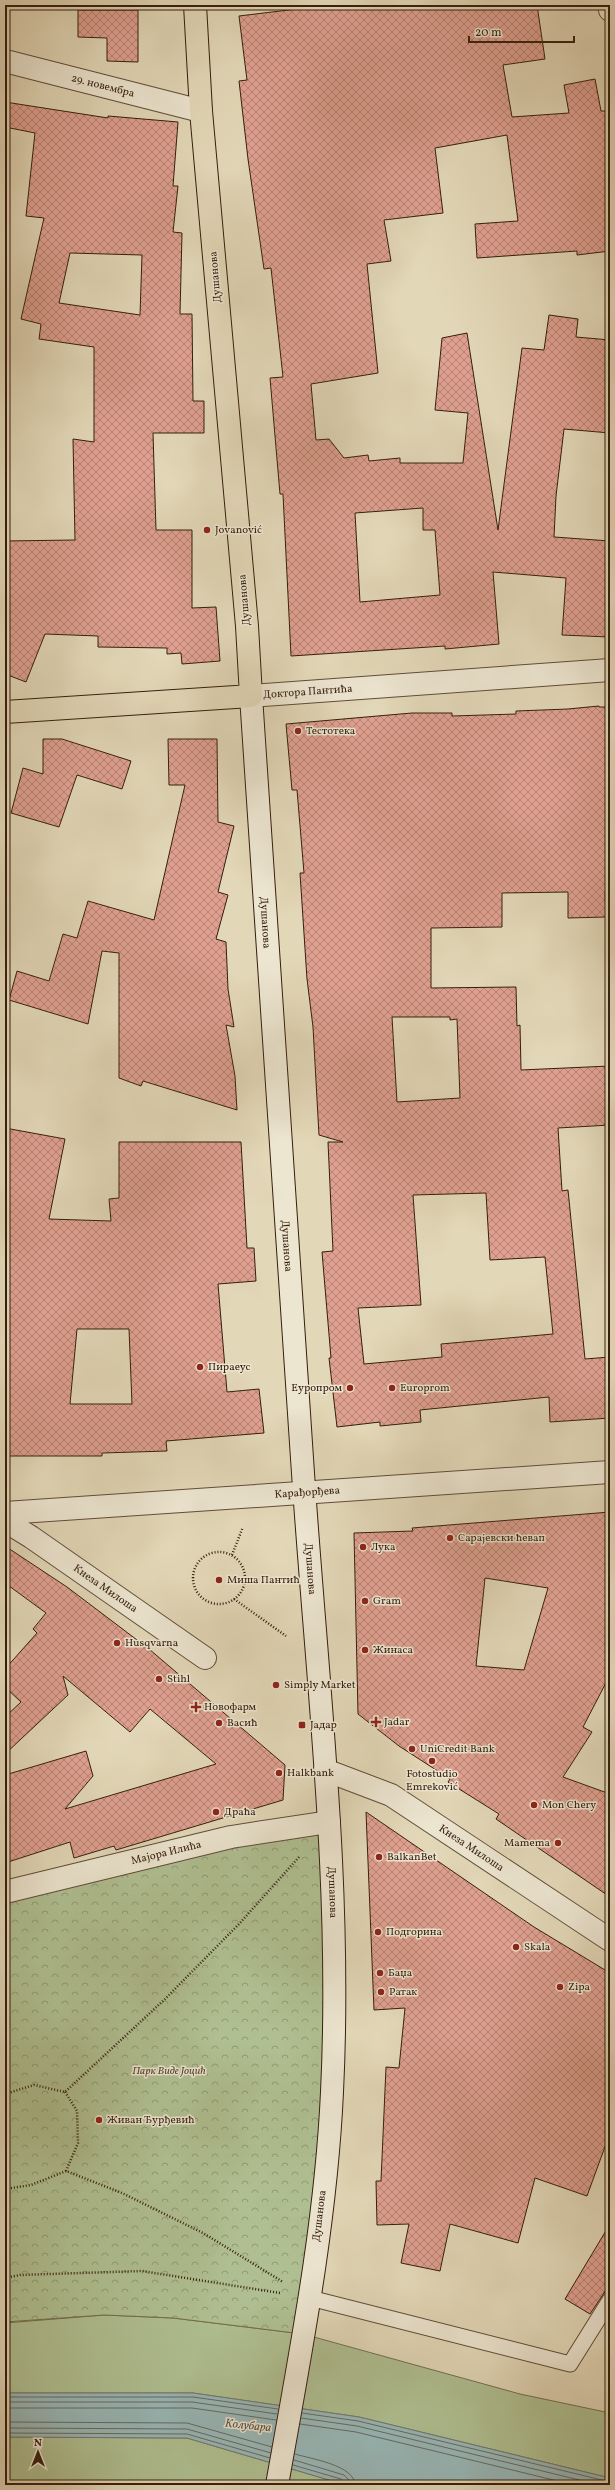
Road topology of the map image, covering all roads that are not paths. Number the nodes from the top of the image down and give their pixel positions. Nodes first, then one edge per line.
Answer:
1 (195, 5) edge
2 (609, 5) edge
3 (610, 10) edge
4 (5, 61) edge
5 (201, 111) junction
6 (610, 670) edge
7 (251, 696) junction
8 (5, 712) edge
9 (610, 1472) edge
10 (304, 1492) junction
11 (5, 1513) edge
12 (5, 1521) edge
13 (205, 1658) dead end
14 (325, 1770) junction
15 (329, 1822) junction
16 (5, 1892) edge
17 (610, 1940) edge
18 (310, 2298) junction
19 (610, 2300) edge
20 (277, 2485) edge

1 - 5 main road, Душанова
2 - 3 street
4 - 5 street, 29. новембра
5 - 7 main road, Душанова
6 - 7 street, Доктора Пантића
7 - 8 main road, Доктора Пантића
7 - 10 street, Душанова
9 - 10 street, Карађорђева
10 - 11 street, Карађорђева
10 - 14 street, Душанова
12 - 13 street, Кнеза Милоша
14 - 15 street, Душанова
14 - 17 street, Кнеза Милоша
15 - 16 street, Мајора Илића
15 - 18 street, Душанова
18 - 19 lane
18 - 20 street, Душанова

